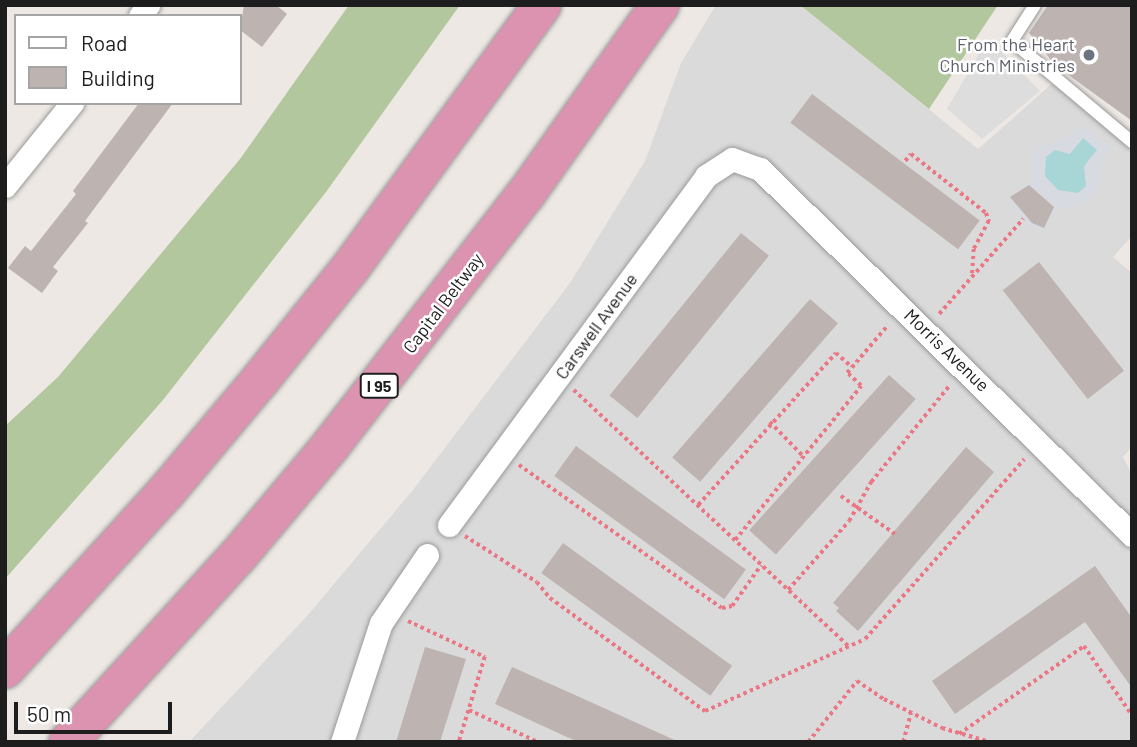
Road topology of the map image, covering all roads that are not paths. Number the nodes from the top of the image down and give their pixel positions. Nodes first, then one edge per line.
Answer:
1 (542, 5) edge
2 (660, 5) edge
3 (1035, 5) edge
4 (70, 105) edge
5 (1132, 142) edge
6 (760, 169) joint
7 (5, 186) edge
8 (449, 525) road end
9 (1132, 535) edge
10 (427, 555) dead end
11 (5, 669) edge
12 (68, 742) edge
13 (342, 742) edge

1 - 11 highway
2 - 12 highway, Capital Beltway / I 95
3 - 5 lane
4 - 7 street
6 - 8 street, Carswell Avenue
6 - 9 street, Morris Avenue
10 - 13 street

